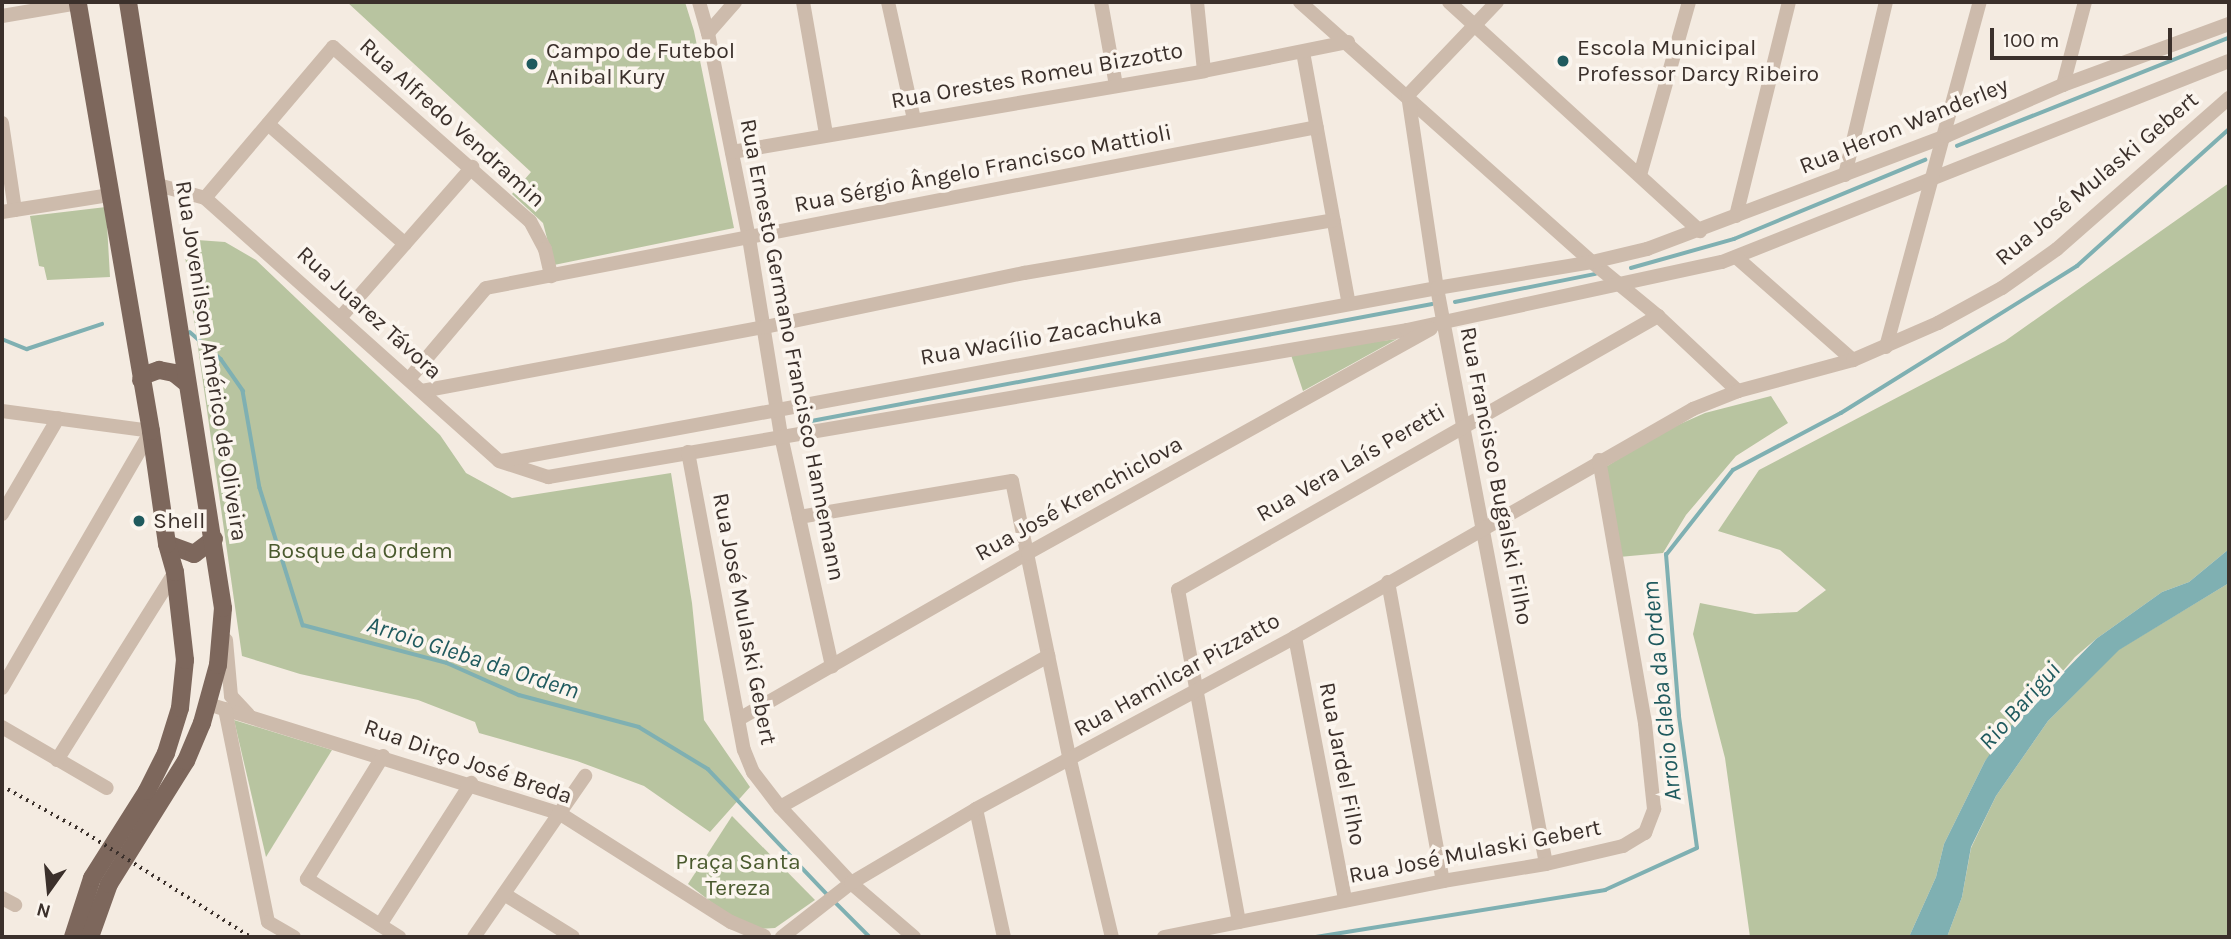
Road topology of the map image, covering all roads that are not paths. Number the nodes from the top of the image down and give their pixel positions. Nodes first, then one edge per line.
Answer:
1 (78, 2) edge
2 (128, 2) edge
3 (699, 2) edge
4 (735, 2) edge
5 (803, 2) edge
6 (888, 2) edge
7 (1101, 2) edge
8 (1197, 2) edge
9 (1300, 2) edge
10 (1449, 2) edge
11 (1497, 2) edge
12 (1689, 2) edge
13 (1788, 2) edge
14 (1886, 2) edge
15 (1980, 2) edge
16 (2085, 2) edge
17 (2, 16) edge
18 (2229, 24) edge
19 (1475, 25) junction
20 (708, 33) junction
21 (1348, 42) junction
22 (1303, 52) junction
23 (2229, 61) edge
24 (1204, 71) junction
25 (1116, 85) junction
26 (2063, 85) junction
27 (1408, 95) junction
28 (2229, 98) edge
29 (914, 119) junction
30 (2, 123) edge
31 (268, 124) junction
32 (1317, 127) junction
33 (826, 134) junction
34 (1946, 136) junction
35 (732, 152) junction
36 (472, 167) junction
37 (1640, 174) junction
38 (1845, 175) junction
39 (1934, 177) junction
40 (158, 185) junction
41 (110, 195) junction
42 (205, 198) junction
43 (8, 211) edge
44 (1736, 216) junction
45 (1333, 220) junction
46 (1700, 231) junction
47 (749, 238) junction
48 (405, 244) junction
49 (1736, 257) junction
50 (1592, 262) junction
51 (551, 276) junction
52 (1620, 285) junction
53 (1437, 288) junction
54 (1349, 304) junction
55 (1658, 316) junction
56 (340, 318) junction
57 (1444, 322) junction
58 (765, 327) junction
59 (1886, 347) junction
60 (1853, 360) junction
61 (409, 379) junction
62 (141, 380) junction
63 (185, 382) junction
64 (422, 391) junction
65 (1738, 391) junction
66 (777, 408) junction
67 (2, 411) edge
68 (58, 418) junction
69 (1465, 424) junction
70 (151, 431) junction
71 (781, 436) junction
72 (688, 452) junction
73 (1599, 460) junction
74 (499, 461) junction
75 (2, 514) edge
76 (799, 517) junction
77 (1483, 528) junction
78 (214, 539) junction
79 (167, 544) junction
80 (1028, 553) junction
81 (175, 572) junction
82 (1388, 582) junction
83 (223, 608) junction
84 (1295, 637) junction
85 (1048, 656) junction
86 (832, 666) junction
87 (2, 688) edge
88 (1197, 691) junction
89 (217, 707) junction
90 (255, 718) junction
91 (739, 719) junction
92 (2, 727) edge
93 (383, 757) junction
94 (57, 760) junction
95 (1070, 760) junction
96 (585, 776) dead end
97 (471, 783) junction
98 (107, 788) dead end
99 (780, 807) junction
100 (976, 808) junction
101 (559, 813) junction
102 (1546, 864) junction
103 (1443, 881) junction
104 (848, 885) junction
105 (504, 894) junction
106 (1345, 900) junction
107 (731, 922) junction
108 (1239, 922) junction
109 (380, 925) junction
110 (73, 937) edge
111 (90, 937) edge
112 (294, 937) edge
113 (399, 937) edge
114 (474, 937) edge
115 (573, 937) edge
116 (743, 937) edge
117 (766, 937) edge
118 (782, 937) edge
119 (914, 937) edge
120 (1004, 937) edge
121 (1112, 937) edge
122 (1164, 937) edge

1 - 17 street
1 - 41 main road
2 - 40 main road, Rua Jovenilson Américo de Oliveira
3 - 20 street, Rua Ernesto Germano Francisco Hannemann
4 - 20 street
5 - 33 street
6 - 29 street
7 - 25 street
8 - 24 street
9 - 21 street
10 - 19 street
11 - 19 street
12 - 37 street
13 - 44 street
14 - 38 street
15 - 34 street
16 - 26 street
18 - 26 street, Rua Heron Wanderley
19 - 27 street
19 - 37 street
20 - 35 street, Rua Ernesto Germano Francisco Hannemann
21 - 22 street, Rua Orestes Romeu Bizzotto
21 - 27 street
22 - 24 street, Rua Orestes Romeu Bizzotto
22 - 32 street
23 - 39 street
24 - 25 street, Rua Orestes Romeu Bizzotto
25 - 29 street, Rua Orestes Romeu Bizzotto
26 - 34 street, Rua Heron Wanderley
27 - 50 street
27 - 53 street, Rua Francisco Bugalski Filho
28 - 59 street, Rua José Mulaski Gebert
29 - 33 street, Rua Orestes Romeu Bizzotto
30 - 43 street
31 - 36 street, Rua Alfredo Vendramin
31 - 42 street
31 - 48 street
32 - 45 street
32 - 47 street, Rua Sérgio Ângelo Francisco Mattioli
33 - 35 street, Rua Orestes Romeu Bizzotto
34 - 38 street, Rua Heron Wanderley
34 - 39 street
35 - 47 street, Rua Ernesto Germano Francisco Hannemann
36 - 48 street
36 - 51 street, Rua Alfredo Vendramin
37 - 46 street
38 - 44 street, Rua Heron Wanderley
39 - 49 street
39 - 59 street
40 - 42 street, Rua Juarez Távora
40 - 63 main road, Rua Jovenilson Américo de Oliveira
41 - 43 street
41 - 62 main road
42 - 56 street, Rua Juarez Távora
44 - 46 street, Rua Heron Wanderley
45 - 54 street
45 - 58 street
46 - 50 street, Rua Heron Wanderley
47 - 51 street, Rua Sérgio Ângelo Francisco Mattioli
47 - 58 street, Rua Ernesto Germano Francisco Hannemann
48 - 56 street
49 - 52 street
49 - 60 street
50 - 52 street
50 - 53 street, Rua Wacílio Zacachuka
51 - 61 street, Rua Sérgio Ângelo Francisco Mattioli
52 - 55 street
52 - 57 street
53 - 54 street, Rua Wacílio Zacachuka
53 - 57 street, Rua Francisco Bugalski Filho
54 - 66 street, Rua Wacílio Zacachuka
55 - 65 street
55 - 69 street, Rua Vera Laís Peretti
56 - 61 street, Rua Juarez Távora
57 - 69 street, Rua Francisco Bugalski Filho
57 - 71 street
57 - 80 street, Rua José Krenchiclova
58 - 64 street
58 - 66 street, Rua Ernesto Germano Francisco Hannemann
59 - 60 street, Rua José Mulaski Gebert
60 - 65 street, Rua José Mulaski Gebert
61 - 64 street, Rua Juarez Távora
62 - 63 main road
62 - 70 main road
63 - 78 main road, Rua Jovenilson Américo de Oliveira
64 - 74 street, Rua Juarez Távora
65 - 73 street, Rua José Mulaski Gebert
66 - 71 street, Rua Ernesto Germano Francisco Hannemann
66 - 74 street, Rua Wacílio Zacachuka
67 - 68 street
68 - 70 street
68 - 75 street
69 - 77 street, Rua Francisco Bugalski Filho
69 - 88 street, Rua Vera Laís Peretti
70 - 79 main road
70 - 87 street
71 - 72 street
71 - 76 street, Rua Ernesto Germano Francisco Hannemann
72 - 74 street, Rua Juarez Távora
72 - 91 street, Rua José Mulaski Gebert
73 - 77 street, Rua Hamilcar Pizzatto
73 - 102 street, Rua José Mulaski Gebert
76 - 80 street
76 - 86 street, Rua Ernesto Germano Francisco Hannemann
77 - 82 street, Rua Hamilcar Pizzatto
77 - 102 street, Rua Francisco Bugalski Filho
78 - 79 main road
78 - 83 main road, Rua Jovenilson Américo de Oliveira
79 - 81 main road
80 - 85 street
80 - 86 street, Rua José Krenchiclova
81 - 94 street
81 - 110 main road
82 - 84 street, Rua Hamilcar Pizzatto
82 - 103 street
83 - 89 main road
83 - 90 street, Rua Jovenilson Américo de Oliveira
84 - 88 street, Rua Hamilcar Pizzatto
84 - 106 street, Rua Jardel Filho
85 - 95 street
85 - 99 street
86 - 91 street, Rua José Krenchiclova
88 - 95 street, Rua Hamilcar Pizzatto
88 - 108 street
89 - 90 street, Rua Dirço José Breda
89 - 111 main road
89 - 112 street
90 - 93 street, Rua Dirço José Breda
91 - 99 street, Rua José Mulaski Gebert
92 - 94 street
93 - 97 street, Rua Dirço José Breda
93 - 109 street
94 - 98 street
95 - 100 street, Rua Hamilcar Pizzatto
95 - 121 street
96 - 101 street
97 - 101 street, Rua Dirço José Breda
97 - 109 street
99 - 104 street, Rua José Mulaski Gebert
100 - 104 street, Rua Hamilcar Pizzatto
100 - 120 street
101 - 105 street
101 - 107 street, Rua Dirço José Breda
102 - 103 street, Rua José Mulaski Gebert
103 - 106 street, Rua José Mulaski Gebert
104 - 118 street, Rua Hamilcar Pizzatto
104 - 119 street, Rua José Mulaski Gebert
105 - 114 street
105 - 115 street
106 - 108 street, Rua José Mulaski Gebert
107 - 116 street, Rua Dirço José Breda
107 - 117 street, Rua Dirço José Breda
108 - 122 street, Rua José Mulaski Gebert
109 - 113 street

